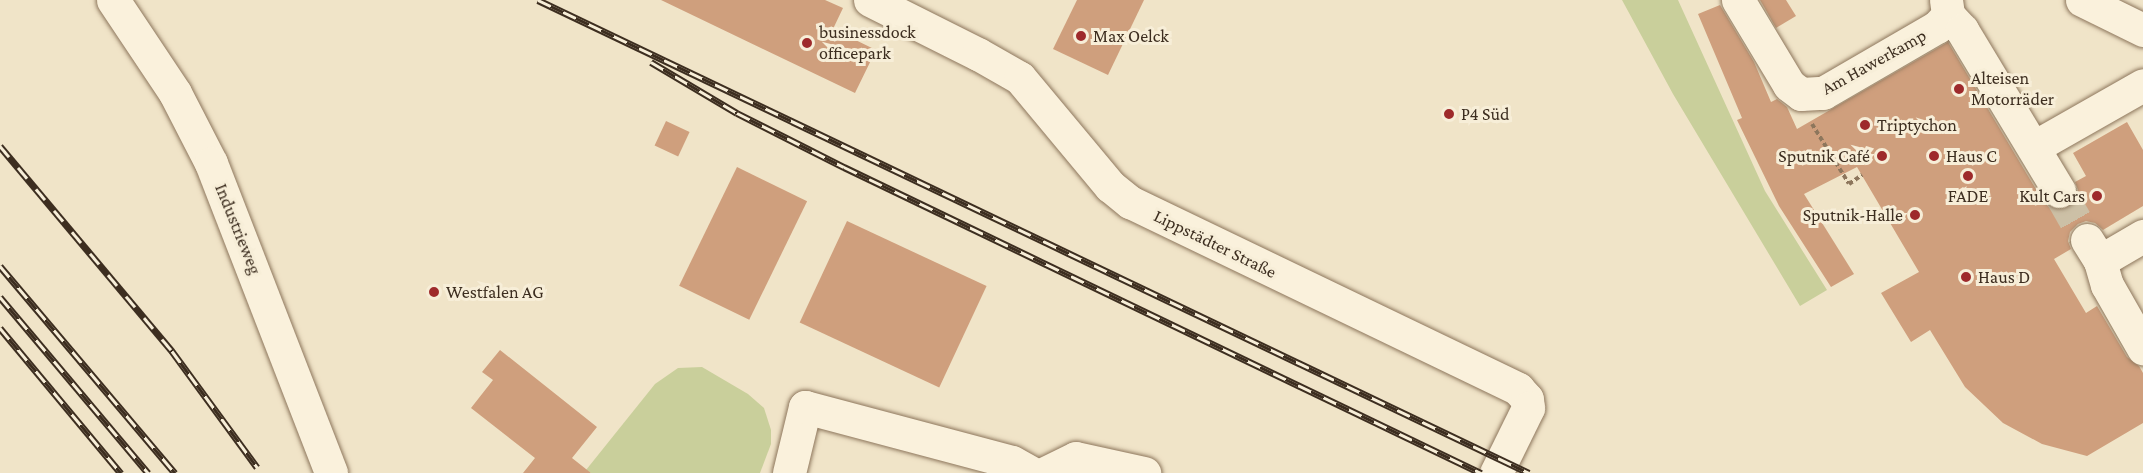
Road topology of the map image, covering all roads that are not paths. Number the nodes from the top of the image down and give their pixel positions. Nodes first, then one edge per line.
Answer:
1 (113, 0) edge
2 (870, 0) edge
3 (1738, 0) edge
4 (2082, 0) edge
5 (1947, 8) edge
6 (2143, 30) edge
7 (2143, 85) edge
8 (2034, 147) junction
9 (2059, 191) tunnel mouth
10 (2143, 236) edge
11 (2143, 348) edge
12 (331, 473) edge
13 (789, 473) edge
14 (1032, 473) edge
15 (1045, 473) edge
16 (1144, 473) edge
17 (1496, 473) edge

1 - 12 street, Industrieweg
2 - 17 street, Lippstädter Straße
3 - 5 street, Am Hawerkamp
4 - 6 street
5 - 8 street, Am Hawerkamp
7 - 8 street
8 - 9 street, Am Hawerkamp
10 - 11 street
13 - 14 street
15 - 16 street

